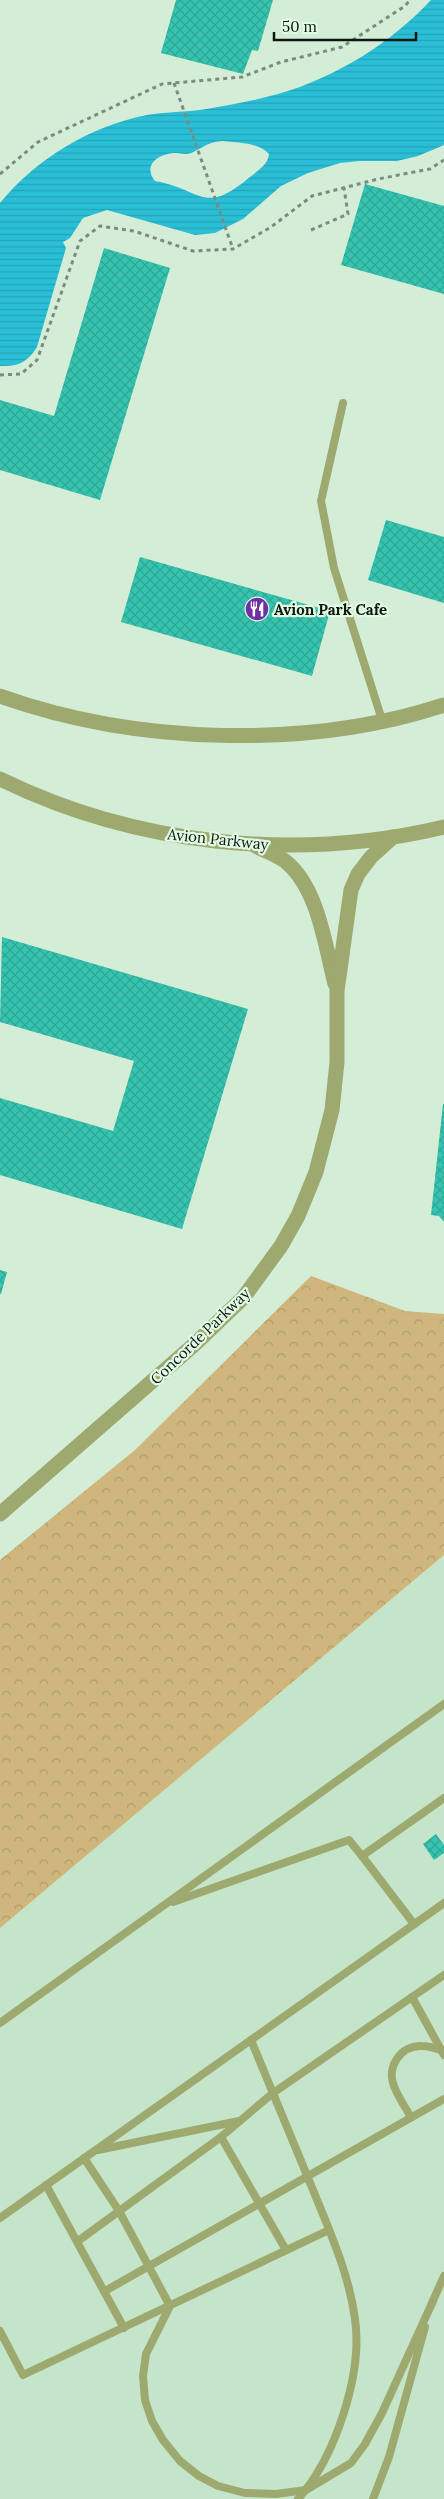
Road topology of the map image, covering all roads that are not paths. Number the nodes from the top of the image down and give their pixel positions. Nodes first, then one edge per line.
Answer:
1 (343, 404) dead end
2 (0, 696) edge
3 (444, 705) edge
4 (382, 720) junction
5 (0, 779) edge
6 (444, 827) edge
7 (393, 837) junction
8 (254, 845) junction
9 (337, 990) junction
10 (0, 1514) edge
11 (444, 1704) edge
12 (444, 1798) edge
13 (362, 1856) junction
14 (444, 1903) edge
15 (163, 1906) junction
16 (414, 1924) junction
17 (444, 1975) edge
18 (412, 1997) junction
19 (0, 2023) edge
20 (251, 2040) junction
21 (443, 2052) edge
22 (273, 2093) junction
23 (444, 2099) edge
24 (411, 2117) junction
25 (241, 2120) junction
26 (221, 2138) junction
27 (94, 2151) junction
28 (84, 2158) junction
29 (307, 2176) junction
30 (46, 2185) junction
31 (259, 2202) junction
32 (119, 2212) junction
33 (0, 2218) edge
34 (329, 2230) junction
35 (78, 2242) junction
36 (286, 2250) junction
37 (149, 2265) junction
38 (444, 2276) edge
39 (105, 2291) junction
40 (433, 2301) junction
41 (170, 2306) junction
42 (124, 2328) junction
43 (0, 2331) edge
44 (306, 2490) junction
45 (298, 2499) edge
46 (373, 2499) edge

1 - 4 lane
2 - 4 street
3 - 4 street
5 - 8 street, Avion Parkway
6 - 7 street, Avion Parkway
7 - 8 street, Avion Parkway
7 - 9 street, Concorde Parkway
8 - 9 street, Concorde Parkway
9 - 10 street, Concorde Parkway
11 - 15 lane
12 - 13 lane
13 - 15 lane
13 - 16 lane
14 - 16 lane
15 - 19 lane
16 - 20 lane
17 - 18 lane
18 - 21 lane
18 - 22 lane
20 - 22 lane
20 - 27 lane
21 - 24 lane
22 - 25 lane
22 - 29 lane
23 - 24 lane
24 - 29 lane
25 - 26 lane
25 - 27 lane
26 - 31 lane
26 - 32 lane
27 - 28 lane
28 - 30 lane
28 - 32 lane
29 - 31 lane
29 - 34 lane
30 - 33 lane
30 - 35 lane
31 - 36 lane
31 - 37 lane
32 - 35 lane
32 - 37 lane
34 - 36 lane
34 - 44 lane
35 - 39 lane
36 - 41 lane
37 - 39 lane
37 - 41 lane
38 - 40 lane
39 - 42 lane
40 - 44 lane
40 - 46 lane
41 - 42 lane
41 - 44 lane
42 - 43 lane
44 - 45 lane

